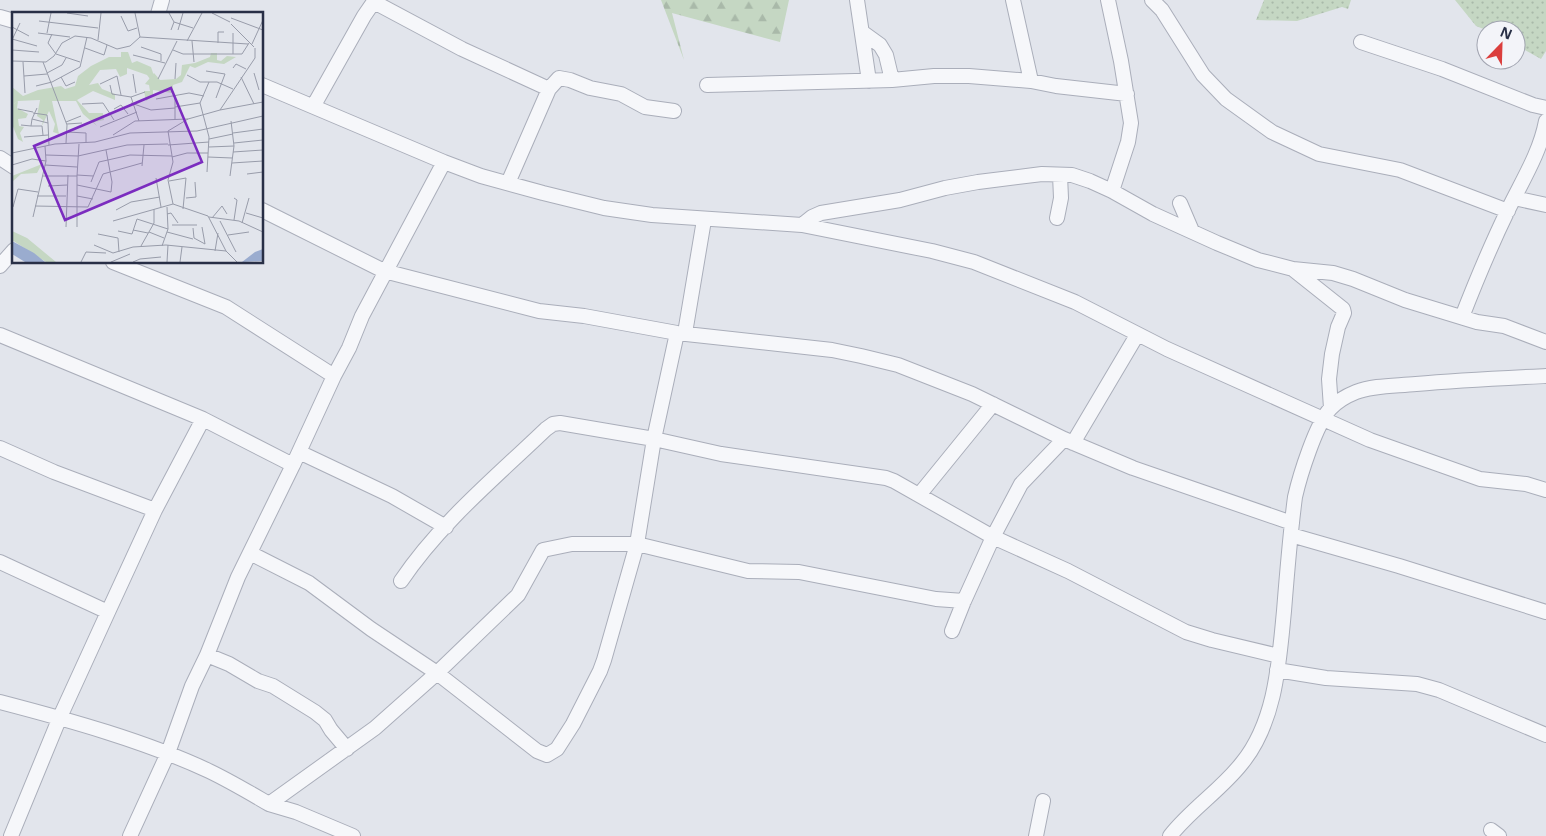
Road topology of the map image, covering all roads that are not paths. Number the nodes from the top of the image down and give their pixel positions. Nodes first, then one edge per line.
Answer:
1 (857, 0) edge
2 (1013, 0) edge
3 (1108, 0) edge
4 (1152, 0) edge
5 (375, 1) edge
6 (862, 32) junction
7 (1361, 42) dead end
8 (892, 80) junction
9 (870, 81) junction
10 (1031, 81) junction
11 (264, 85) edge
12 (707, 85) dead end
13 (549, 88) junction
14 (1127, 94) junction
15 (314, 105) junction
16 (1546, 108) edge
17 (674, 111) dead end
18 (1546, 121) edge
19 (0, 158) edge
20 (444, 162) junction
21 (12, 166) edge
22 (1060, 175) junction
23 (508, 183) junction
24 (1112, 191) junction
25 (1514, 198) junction
26 (1180, 203) dead end
27 (1546, 205) edge
28 (264, 211) edge
29 (1508, 211) junction
30 (1057, 218) dead end
31 (704, 220) junction
32 (802, 225) junction
33 (1192, 230) junction
34 (12, 252) edge
35 (118, 264) edge
36 (0, 266) edge
37 (1294, 269) junction
38 (384, 272) junction
39 (1462, 317) junction
40 (681, 333) junction
41 (0, 335) edge
42 (1137, 335) junction
43 (1546, 342) edge
44 (334, 376) junction
45 (1546, 376) edge
46 (992, 404) junction
47 (1327, 413) junction
48 (203, 419) junction
49 (654, 439) junction
50 (1069, 441) junction
51 (0, 448) edge
52 (299, 452) junction
53 (293, 465) junction
54 (1546, 490) edge
55 (919, 495) junction
56 (155, 510) junction
57 (446, 527) junction
58 (1291, 529) junction
59 (993, 537) junction
60 (638, 544) junction
61 (250, 552) junction
62 (0, 562) edge
63 (401, 581) dead end
64 (964, 601) junction
65 (108, 612) junction
66 (1546, 612) edge
67 (952, 631) dead end
68 (207, 655) junction
69 (1279, 656) junction
70 (1277, 670) junction
71 (437, 673) junction
72 (0, 702) edge
73 (60, 717) junction
74 (1546, 735) edge
75 (347, 749) junction
76 (168, 753) junction
77 (1043, 801) dead end
78 (270, 804) junction
79 (11, 836) edge
80 (130, 836) edge
81 (353, 836) edge
82 (1036, 836) edge
83 (1170, 836) edge

1 - 6 street
2 - 10 street
3 - 14 street
4 - 29 street
5 - 13 street
5 - 15 street
6 - 8 street
6 - 9 street
7 - 16 street
8 - 9 street
8 - 10 street
9 - 12 street
10 - 14 street
11 - 15 street
13 - 17 street
13 - 23 street
14 - 24 street
15 - 20 street
18 - 25 street
19 - 21 street
20 - 23 street
20 - 38 street
22 - 24 street
22 - 30 street
22 - 32 street
23 - 31 street
24 - 33 street
25 - 27 street
25 - 29 street
26 - 33 street
28 - 38 street
29 - 39 street
31 - 32 street
31 - 40 street
32 - 42 street
33 - 37 street
34 - 36 street
35 - 44 street
37 - 39 street
37 - 47 street
38 - 40 street
38 - 44 street
39 - 43 street
40 - 46 street
40 - 49 street
41 - 48 street
42 - 47 street
42 - 50 street
44 - 52 street
45 - 47 street
46 - 50 street
46 - 55 street
47 - 54 street
47 - 58 street
48 - 53 street
48 - 56 street
49 - 55 street
49 - 57 street
49 - 60 street
50 - 58 street
50 - 59 street
51 - 56 street
52 - 53 street
52 - 57 street
53 - 61 street
55 - 59 street
56 - 65 street
57 - 63 street
58 - 66 street
58 - 69 street
59 - 64 street
59 - 69 street
60 - 64 street
60 - 71 street
60 - 71 street
61 - 68 street
61 - 71 street
62 - 65 street
64 - 67 street
65 - 73 street
68 - 75 street
68 - 76 street
69 - 70 street
70 - 74 street
70 - 83 street
71 - 75 street
72 - 73 street
73 - 76 street
73 - 79 street
75 - 78 street
76 - 78 street
76 - 80 street
77 - 82 street
78 - 81 street

